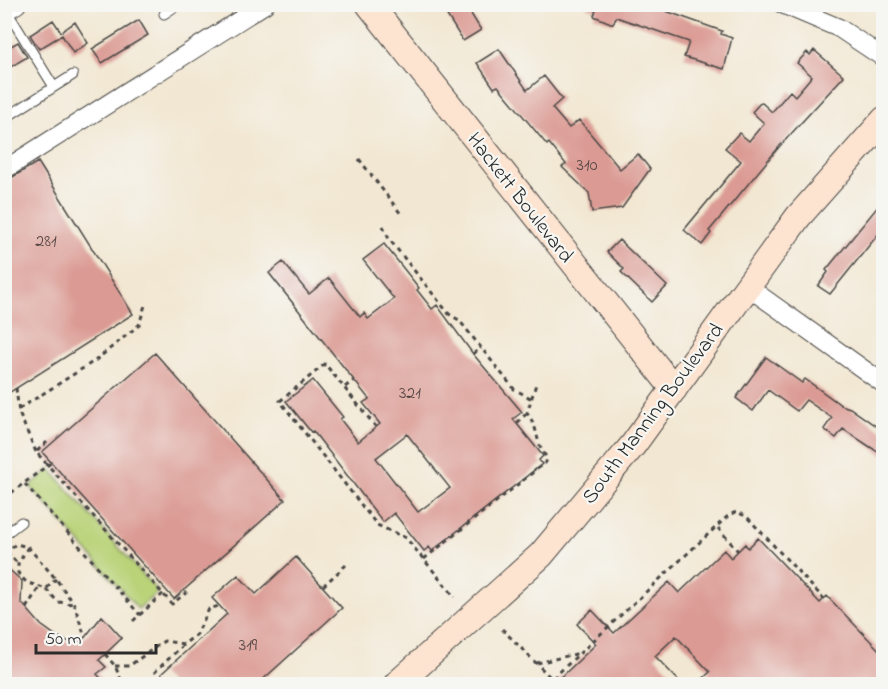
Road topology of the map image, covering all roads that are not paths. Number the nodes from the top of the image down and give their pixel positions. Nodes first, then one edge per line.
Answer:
1 (179, 4) edge
2 (265, 4) edge
3 (369, 4) edge
4 (782, 4) edge
5 (8, 9) edge
6 (164, 14) dead end
7 (884, 58) edge
8 (73, 75) dead end
9 (54, 87) junction
10 (10, 115) dead end
11 (884, 120) edge
12 (6, 169) edge
13 (748, 287) junction
14 (884, 384) edge
15 (674, 389) junction
16 (21, 522) dead end
17 (4, 535) edge
18 (397, 684) edge

1 - 6 lane
2 - 12 street
3 - 15 street, Hackett Boulevard
4 - 7 street
5 - 9 lane
8 - 9 lane
9 - 10 lane
11 - 13 street, South Manning Boulevard
13 - 14 street
13 - 15 street, South Manning Boulevard
15 - 18 street, South Manning Boulevard
16 - 17 lane

